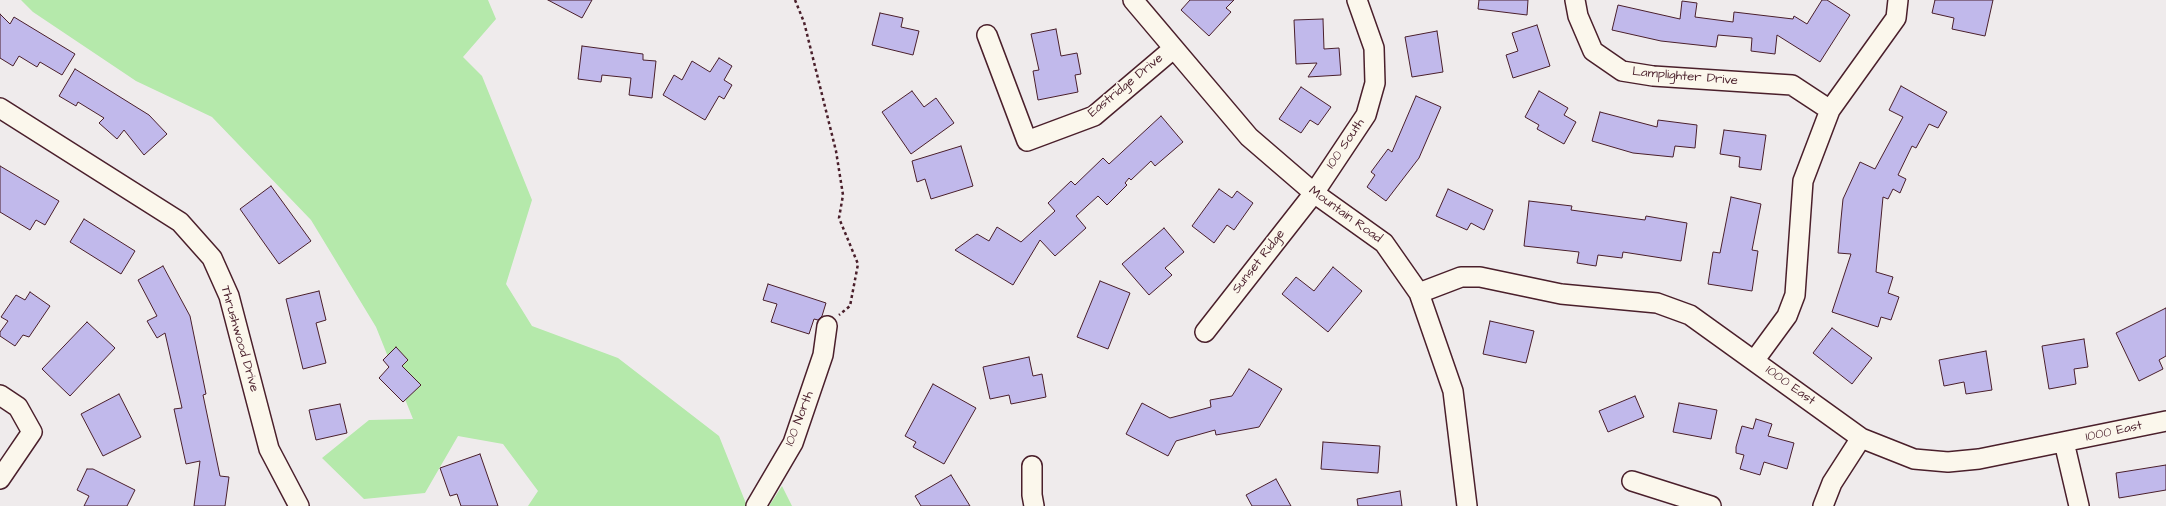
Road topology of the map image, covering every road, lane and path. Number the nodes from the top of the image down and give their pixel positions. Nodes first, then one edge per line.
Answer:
1 (795, 0) edge
2 (1133, 0) edge
3 (1357, 0) edge
4 (1575, 0) edge
5 (1898, 0) edge
6 (987, 35) dead end
7 (1173, 49) junction
8 (0, 108) edge
9 (1830, 110) junction
10 (1314, 193) junction
11 (1419, 293) junction
12 (827, 326) joint
13 (1205, 332) dead end
14 (1754, 360) junction
15 (0, 395) edge
16 (2166, 420) edge
17 (1861, 438) junction
18 (2064, 442) junction
19 (1032, 466) dead end
20 (0, 479) edge
21 (1632, 481) dead end
22 (299, 506) edge
23 (756, 506) edge
24 (1034, 506) edge
25 (1467, 506) edge
26 (1711, 506) edge
27 (1823, 506) edge
28 (2079, 506) edge

1 - 12 path
2 - 7 street, Mountain Road
3 - 10 street, 100 South
4 - 9 street, Lamplighter Drive
5 - 9 street
6 - 7 street, Eastridge Drive
7 - 10 street, Mountain Road
8 - 22 street, Thrushwood Drive
9 - 14 street
10 - 11 street, Mountain Road
10 - 13 street, Sunset Ridge
11 - 14 street, 1000 East
11 - 25 street, Mountain Road
12 - 23 street, 100 North
14 - 17 street, 1000 East
15 - 20 street
16 - 18 street, 1000 East
17 - 18 street, 1000 East
17 - 27 street
18 - 28 street
19 - 24 street
21 - 26 street

